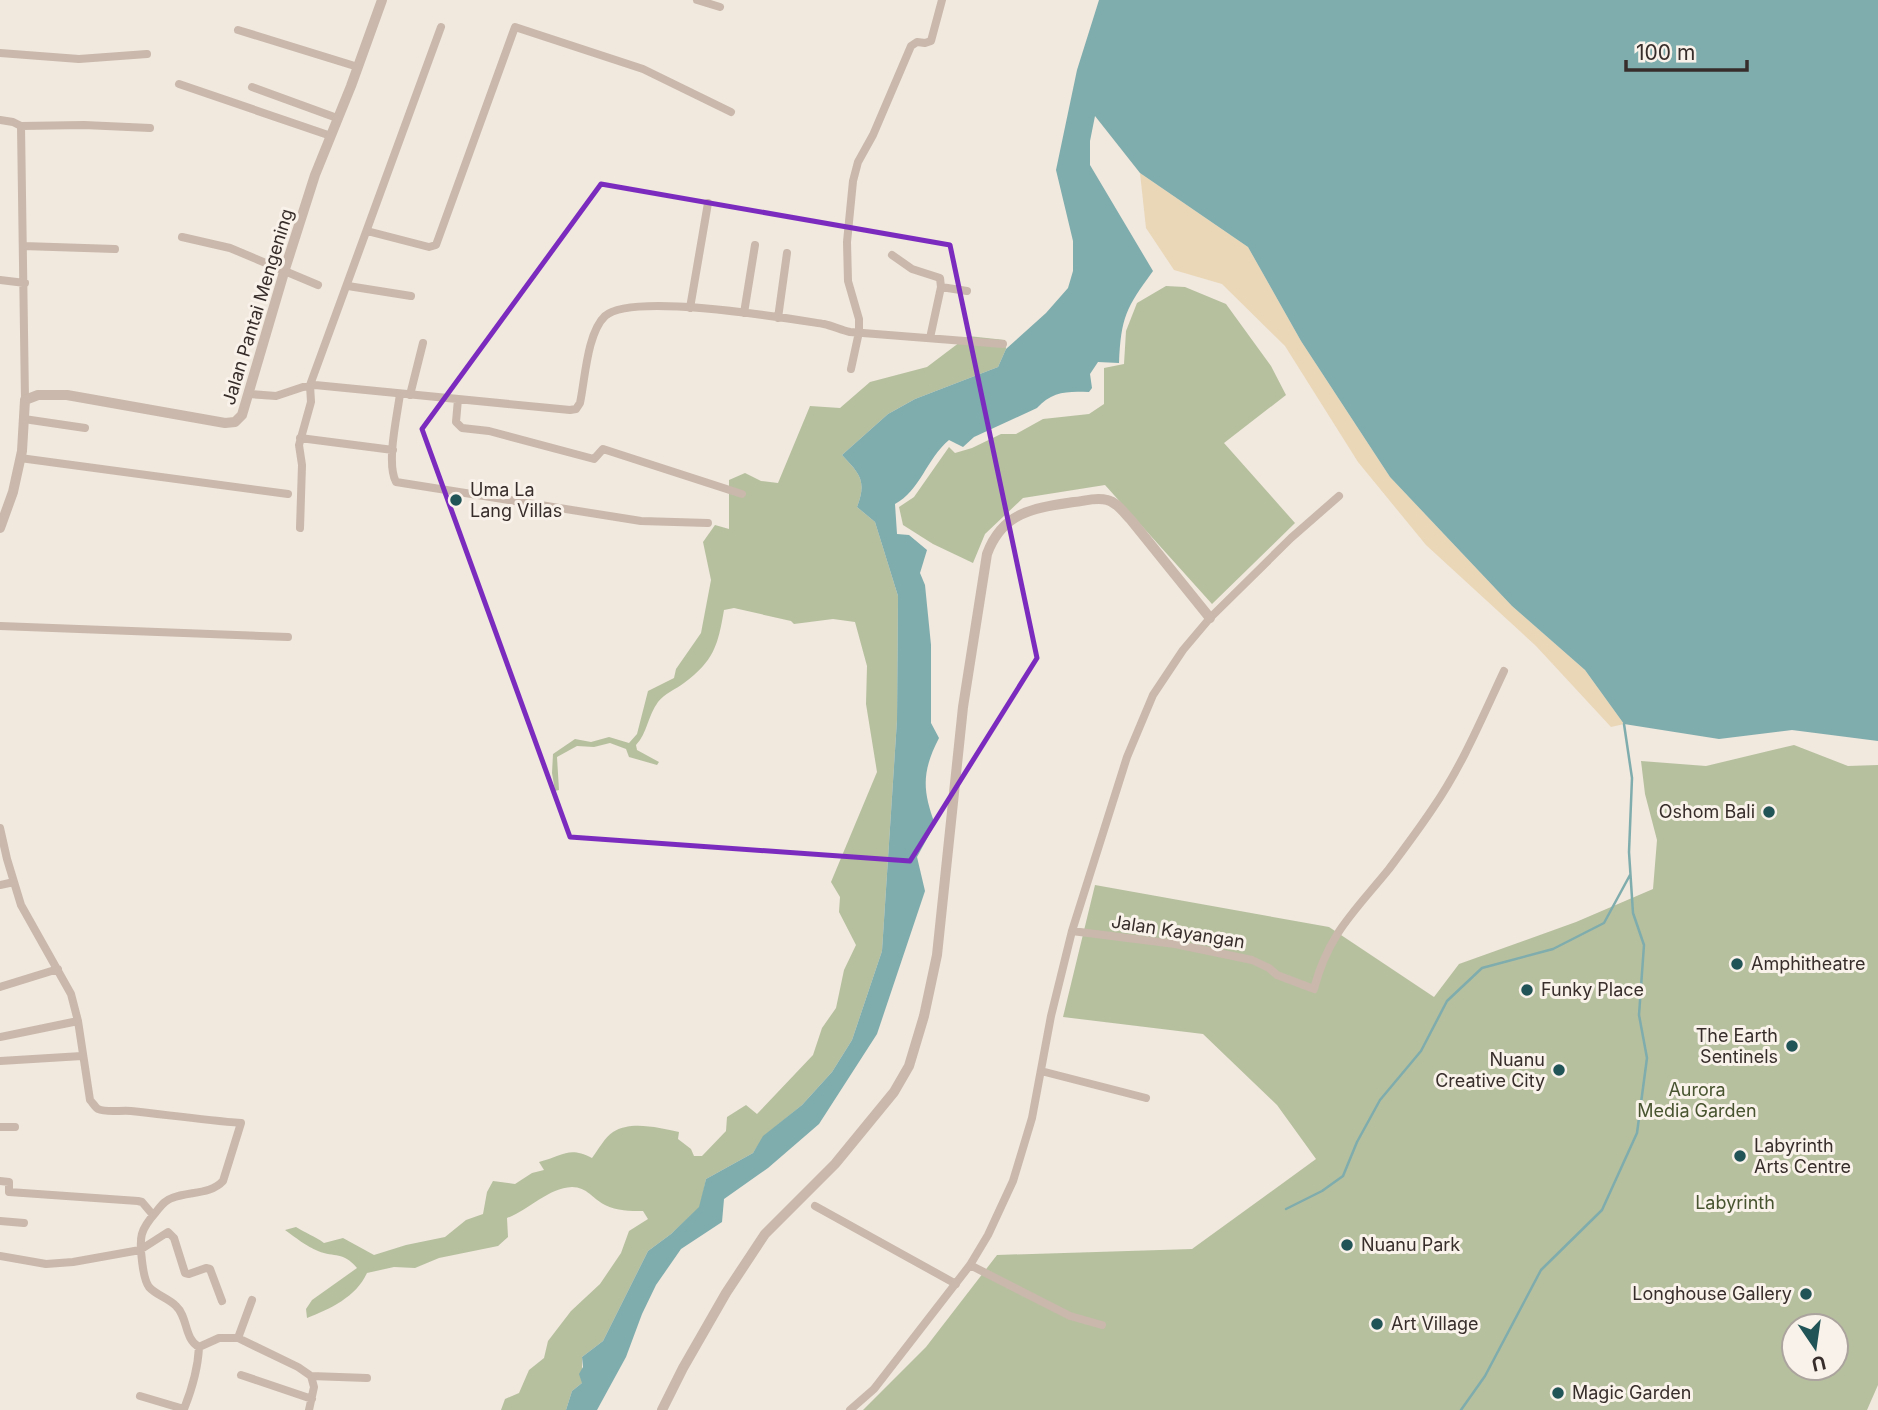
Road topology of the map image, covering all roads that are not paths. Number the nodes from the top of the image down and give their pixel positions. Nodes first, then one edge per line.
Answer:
1 (382, 0) edge
2 (697, 0) edge
3 (942, 0) edge
4 (720, 7) dead end
5 (441, 27) dead end
6 (238, 30) dead end
7 (0, 53) edge
8 (147, 54) dead end
9 (358, 67) junction
10 (179, 84) dead end
11 (252, 87) dead end
12 (731, 113) dead end
13 (337, 118) junction
14 (0, 120) edge
15 (21, 126) junction
16 (150, 128) dead end
17 (331, 136) junction
18 (708, 203) dead end
19 (367, 231) junction
20 (182, 237) dead end
21 (755, 245) dead end
22 (23, 246) junction
23 (115, 249) dead end
24 (787, 253) dead end
25 (892, 255) dead end
26 (285, 269) junction
27 (0, 280) edge
28 (24, 283) junction
29 (318, 285) dead end
30 (348, 286) junction
31 (941, 287) junction
32 (967, 291) dead end
33 (411, 296) dead end
34 (690, 308) junction
35 (744, 313) junction
36 (778, 318) junction
37 (859, 332) junction
38 (930, 338) junction
39 (423, 343) dead end
40 (1003, 344) dead end
41 (850, 369) dead end
42 (313, 385) junction
43 (249, 394) junction
44 (400, 394) junction
45 (410, 396) junction
46 (458, 399) junction
47 (25, 400) junction
48 (24, 419) junction
49 (85, 428) dead end
50 (300, 438) junction
51 (393, 450) junction
52 (20, 458) junction
53 (288, 494) dead end
54 (742, 494) dead end
55 (1339, 496) dead end
56 (708, 523) dead end
57 (0, 526) edge
58 (300, 528) dead end
59 (1210, 618) junction
60 (0, 626) edge
61 (288, 637) dead end
62 (1504, 671) dead end
63 (0, 828) edge
64 (3, 860) edge
65 (14, 882) junction
66 (0, 885) edge
67 (1072, 931) junction
68 (58, 969) junction
69 (0, 986) edge
70 (78, 1021) junction
71 (0, 1037) edge
72 (82, 1056) junction
73 (0, 1061) edge
74 (1041, 1071) junction
75 (1146, 1098) dead end
76 (0, 1127) edge
77 (15, 1127) dead end
78 (0, 1181) edge
79 (816, 1206) dead end
80 (153, 1215) junction
81 (0, 1221) edge
82 (24, 1223) dead end
83 (140, 1250) junction
84 (0, 1256) edge
85 (970, 1265) junction
86 (956, 1284) junction
87 (252, 1300) dead end
88 (222, 1301) dead end
89 (1102, 1325) dead end
90 (239, 1338) junction
91 (199, 1348) junction
92 (241, 1375) dead end
93 (311, 1377) junction
94 (367, 1378) dead end
95 (140, 1396) dead end
96 (312, 1399) junction
97 (309, 1410) edge
98 (662, 1410) edge
99 (850, 1410) edge

1 - 9 street, Jalan Pantai Mengening
2 - 4 street
3 - 37 street
5 - 19 street
6 - 9 street
7 - 8 street
9 - 13 street, Jalan Pantai Mengening
10 - 17 street
11 - 13 street
12 - 19 street
13 - 17 street, Jalan Pantai Mengening
14 - 15 street
15 - 16 street
15 - 22 street
17 - 26 street, Jalan Pantai Mengening
18 - 34 street
19 - 30 street
20 - 26 street
21 - 35 street
22 - 23 street
22 - 28 street
24 - 36 street
25 - 31 street
26 - 29 street
26 - 43 street, Jalan Pantai Mengening
27 - 28 street
28 - 47 street
30 - 33 street
30 - 42 street
31 - 32 street
31 - 38 street
34 - 35 street
34 - 46 street
35 - 36 street
36 - 37 street
37 - 38 street
37 - 41 street
38 - 40 street
39 - 45 street
42 - 43 street
42 - 44 street
42 - 50 street
43 - 47 street, Jalan Pantai Mengening
44 - 45 street
44 - 51 street
45 - 46 street
46 - 54 street
47 - 48 street
48 - 49 street
48 - 52 street
50 - 51 street
50 - 58 street
51 - 56 street
52 - 53 street
52 - 57 street
55 - 59 street
59 - 67 street
59 - 98 street
60 - 61 street
62 - 67 street, Jalan Kayangan
63 - 64 street
64 - 65 street
65 - 66 street
65 - 68 street
67 - 74 street
68 - 69 street
68 - 70 street
70 - 71 street
70 - 72 street
72 - 73 street
72 - 80 street
74 - 75 street
74 - 85 street
76 - 77 street
78 - 80 street
79 - 86 street
80 - 83 street
81 - 82 street
83 - 84 street
83 - 88 street
83 - 91 street
85 - 86 street
85 - 89 street
86 - 99 street
87 - 90 street
90 - 91 street
90 - 93 street
91 - 95 street
92 - 96 street
93 - 94 street
93 - 96 street
96 - 97 street

